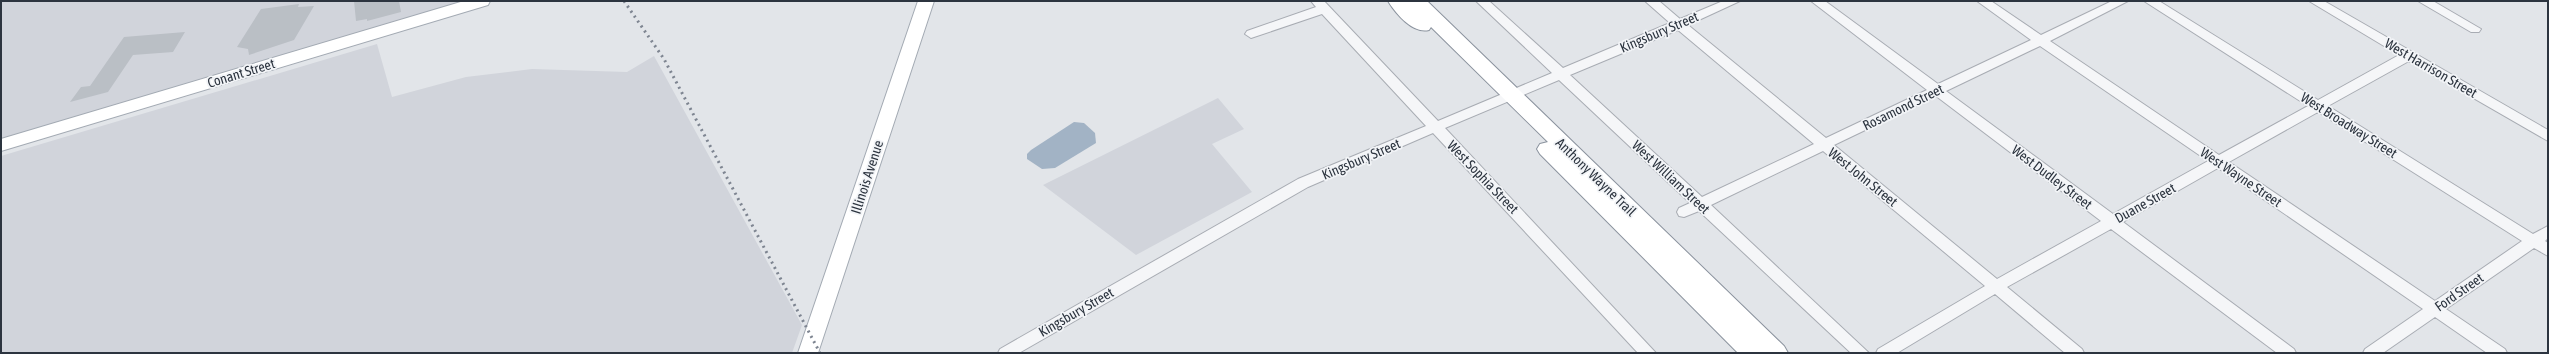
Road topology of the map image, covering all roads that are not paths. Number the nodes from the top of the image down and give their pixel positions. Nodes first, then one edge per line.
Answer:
1 (482, 1) edge
2 (926, 1) edge
3 (1397, 1) edge
4 (1416, 1) edge
5 (1482, 1) edge
6 (1651, 1) edge
7 (1734, 1) edge
8 (1817, 1) edge
9 (1983, 1) edge
10 (2122, 1) edge
11 (2150, 1) edge
12 (2315, 1) edge
13 (2424, 1) edge
14 (1321, 5) edge
15 (1679, 24) junction
16 (2475, 29) dead end
17 (1251, 34) dead end
18 (2040, 40) junction
19 (2408, 55) junction
20 (1560, 74) junction
21 (1937, 91) junction
22 (1505, 98) junction
23 (2318, 106) junction
24 (1436, 128) junction
25 (2548, 136) edge
26 (1, 145) edge
27 (1824, 145) junction
28 (2218, 161) junction
29 (1700, 204) junction
30 (1684, 212) dead end
31 (2111, 221) junction
32 (2548, 231) edge
33 (2534, 242) junction
34 (2548, 250) edge
35 (1995, 287) junction
36 (2434, 309) junction
37 (808, 353) edge
38 (1006, 353) edge
39 (1648, 353) edge
40 (1753, 353) edge
41 (1776, 353) edge
42 (1861, 353) edge
43 (1884, 353) edge
44 (2076, 353) edge
45 (2288, 353) edge
46 (2371, 353) edge
47 (2499, 353) edge

1 - 26 main road, Conant Street
2 - 37 main road, Illinois Avenue
3 - 22 highway, Anthony Wayne Trail
4 - 22 highway, Anthony Wayne Trail
5 - 20 street, West William Street
6 - 15 street, West John Street
7 - 15 street, Kingsbury Street
8 - 21 street, West Dudley Street
9 - 18 street, West Wayne Street
10 - 18 street, Rosamond Street
11 - 23 street, West Broadway Street
12 - 19 street, West Harrison Street
13 - 16 street
14 - 17 street
14 - 24 street, West Sophia Street
15 - 20 street, Kingsbury Street
15 - 27 street, West John Street
18 - 21 street, Rosamond Street
18 - 28 street, West Wayne Street
19 - 23 street, Duane Street
19 - 25 street, West Harrison Street
20 - 22 street, Kingsbury Street
20 - 29 street, West William Street
21 - 27 street, Rosamond Street
21 - 31 street, West Dudley Street
22 - 24 street, Kingsbury Street
22 - 40 highway, Anthony Wayne Trail
22 - 41 highway, Anthony Wayne Trail
23 - 28 street, Duane Street
23 - 33 street, West Broadway Street
24 - 38 street, Kingsbury Street
24 - 39 street, West Sophia Street
27 - 29 street, Rosamond Street
27 - 35 street, West John Street
28 - 31 street, Duane Street
28 - 36 street, West Wayne Street
29 - 30 street, Rosamond Street
29 - 42 street, West William Street
31 - 35 street, Duane Street
31 - 45 street, West Dudley Street
32 - 33 street, Ford Street
33 - 34 street, West Broadway Street
33 - 36 street, Ford Street
35 - 43 street, Duane Street
35 - 44 street, West John Street
36 - 46 street, Ford Street
36 - 47 street, West Wayne Street

